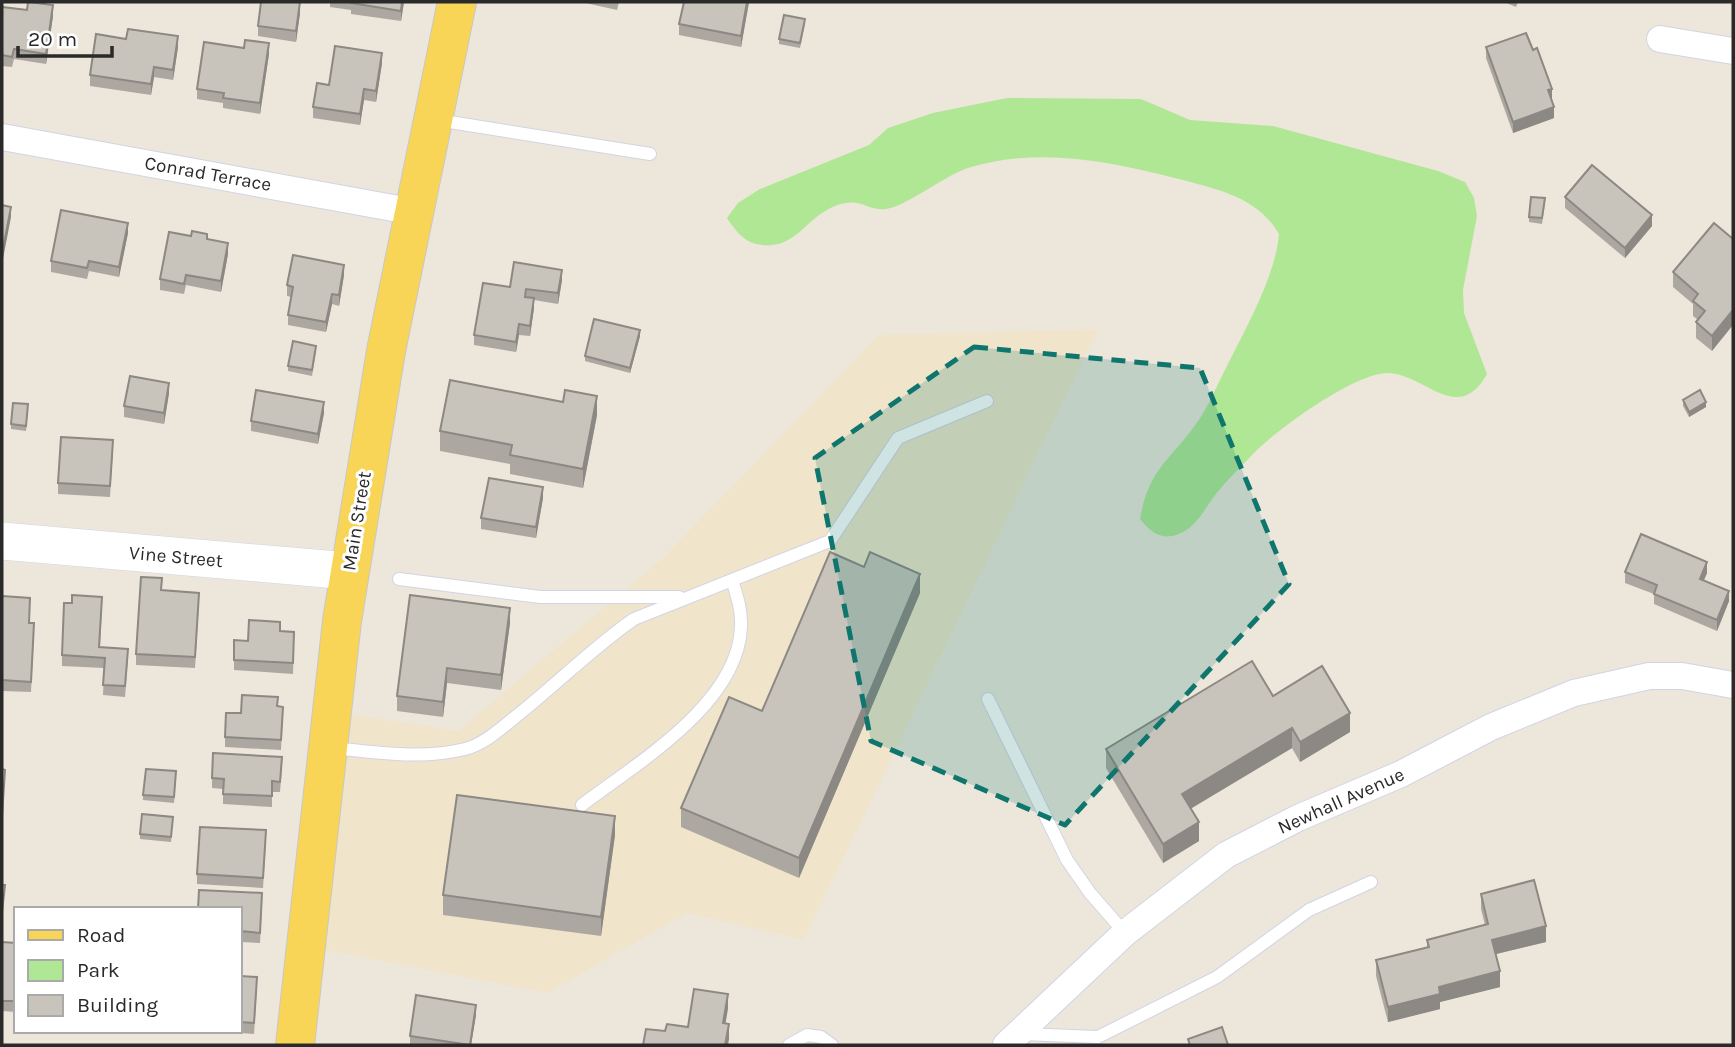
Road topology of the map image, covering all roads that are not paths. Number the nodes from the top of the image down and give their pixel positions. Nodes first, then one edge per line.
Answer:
1 (457, 2) edge
2 (1660, 39) dead end
3 (1733, 51) edge
4 (433, 119) junction
5 (2, 137) edge
6 (650, 154) dead end
7 (415, 212) junction
8 (987, 401) dead end
9 (2, 541) edge
10 (349, 571) junction
11 (400, 579) dead end
12 (732, 580) junction
13 (686, 597) junction
14 (1733, 685) edge
15 (988, 699) dead end
16 (328, 748) junction
17 (582, 805) dead end
18 (1371, 882) dead end
19 (1125, 933) junction
20 (1012, 1039) edge
21 (295, 1045) edge
22 (789, 1045) edge
23 (832, 1045) edge

1 - 4 main road, Main Street
2 - 3 street
4 - 6 lane
4 - 7 main road, Main Street
5 - 7 street, Conrad Terrace
7 - 10 main road, Main Street
8 - 12 lane
9 - 10 street, Vine Street
10 - 16 main road, Main Street
11 - 13 lane
12 - 13 lane
12 - 17 lane
13 - 16 lane
14 - 19 street, Newhall Avenue
15 - 19 lane
16 - 21 main road, Main Street
18 - 20 lane
19 - 20 street, Newhall Avenue
22 - 23 lane

